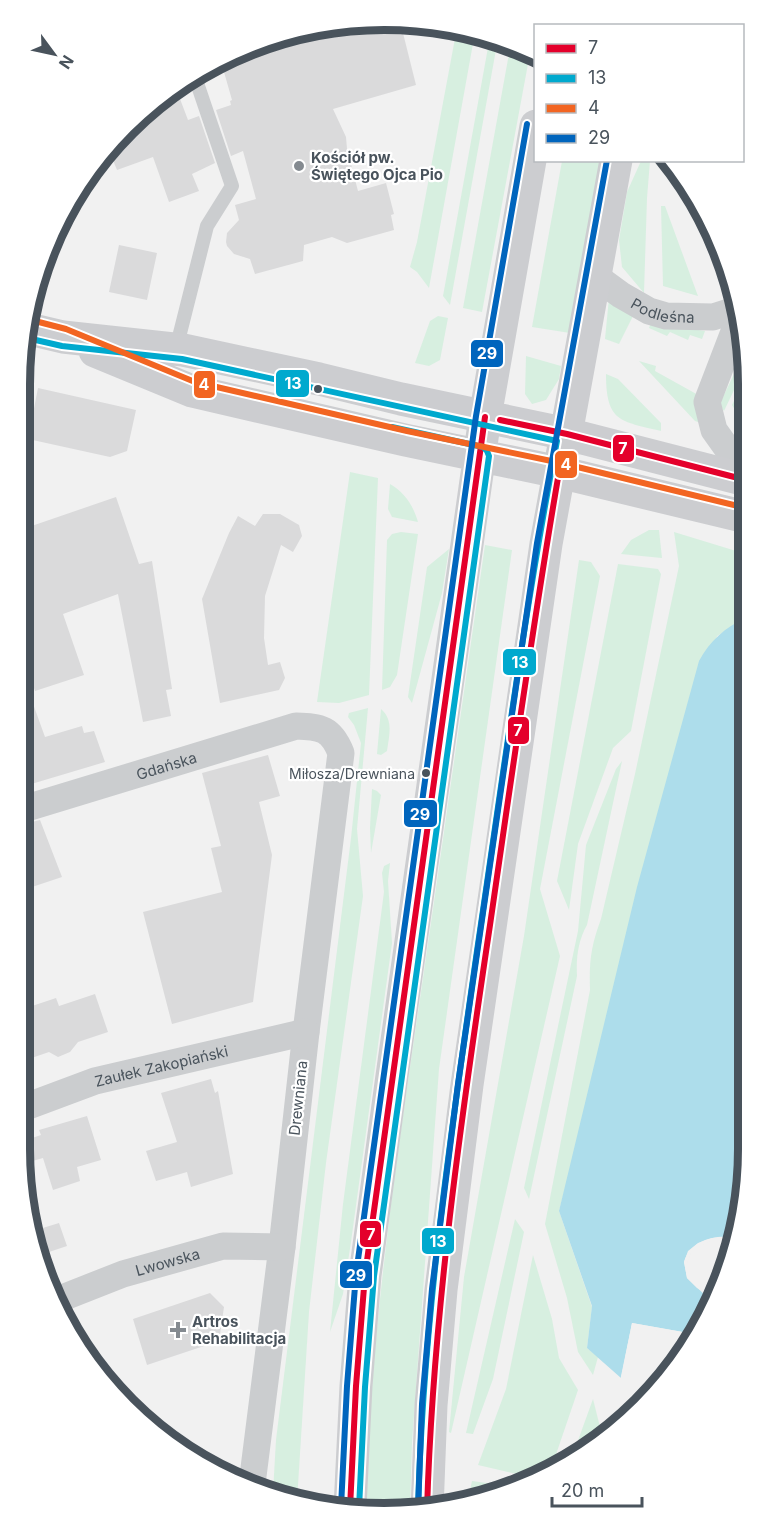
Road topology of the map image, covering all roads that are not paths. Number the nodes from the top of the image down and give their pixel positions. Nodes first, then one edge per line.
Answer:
1 (197, 83) edge
2 (534, 137) edge
3 (616, 162) edge
4 (595, 276) junction
5 (730, 311) edge
6 (34, 330) edge
7 (734, 332) edge
8 (63, 337) junction
9 (176, 349) junction
10 (485, 417) junction
11 (567, 434) junction
12 (480, 456) junction
13 (738, 464) edge
14 (559, 472) junction
15 (738, 478) edge
16 (738, 515) edge
17 (313, 727) joint
18 (30, 807) edge
19 (306, 1032) junction
20 (30, 1105) edge
21 (282, 1247) junction
22 (63, 1298) edge
23 (253, 1477) edge
24 (427, 1500) edge
25 (350, 1501) edge

1 - 9 lane
2 - 10 main road
3 - 4 main road
4 - 5 street, Podleśna
4 - 11 main road
6 - 8 main road
7 - 13 street
8 - 9 main road
8 - 12 main road
9 - 10 main road
10 - 11 main road
10 - 12 main road
11 - 14 main road
11 - 15 main road
12 - 14 main road
12 - 25 main road
14 - 16 main road
14 - 24 main road
17 - 18 street, Gdańska
17 - 19 street, Drewniana
19 - 20 street, Zaułek Zakopiański
19 - 21 street, Drewniana
21 - 22 street, Lwowska
21 - 23 street, Drewniana

